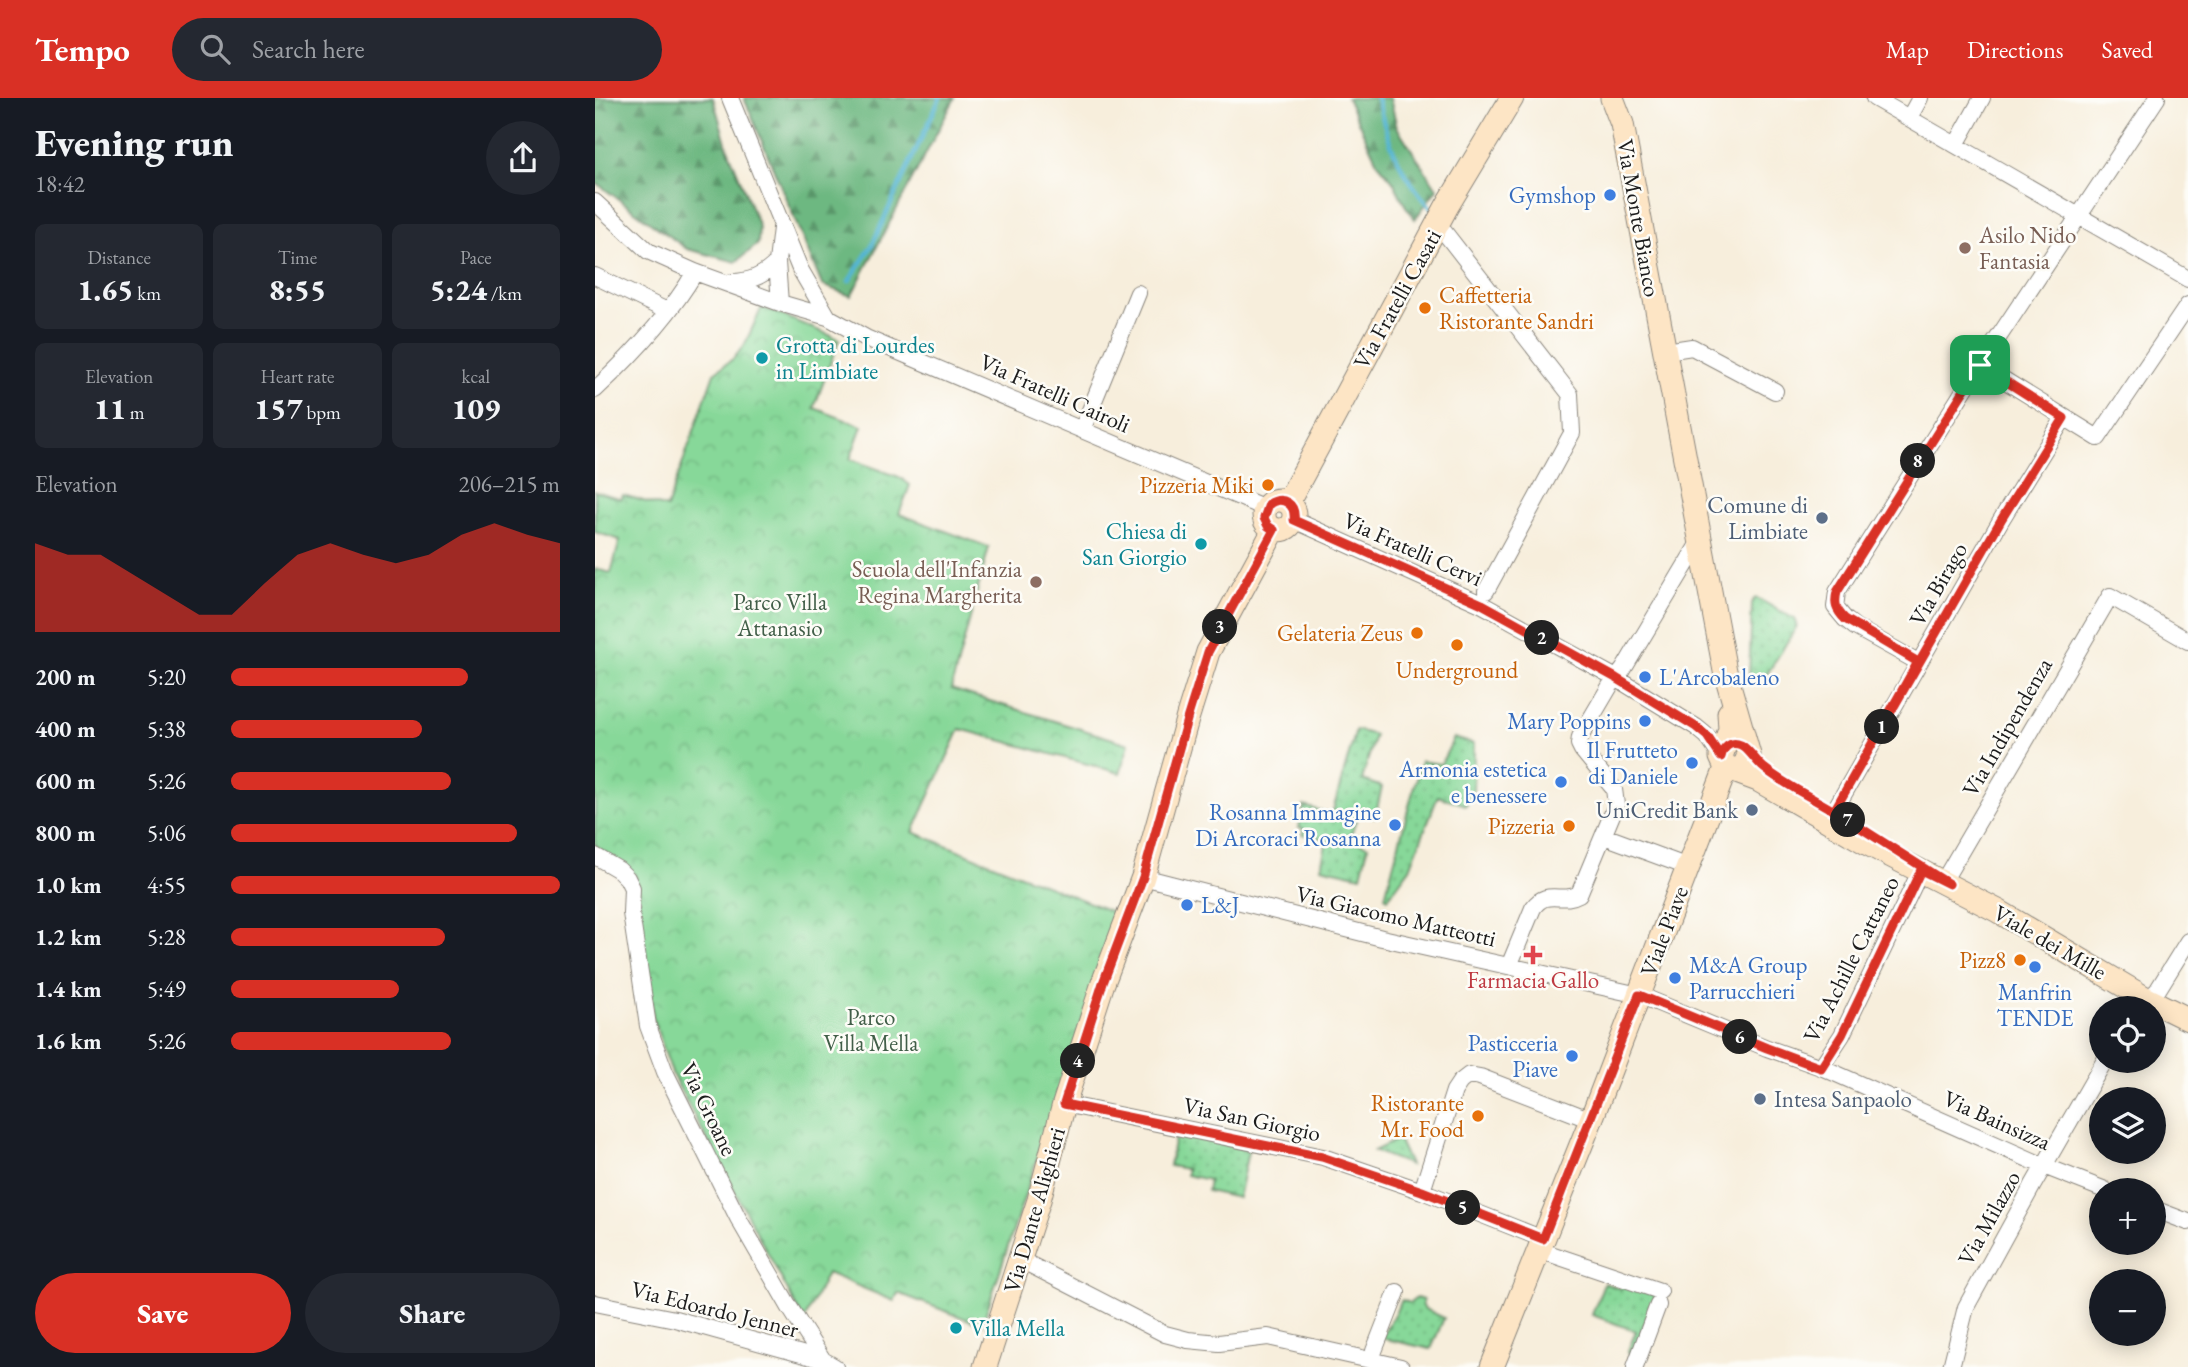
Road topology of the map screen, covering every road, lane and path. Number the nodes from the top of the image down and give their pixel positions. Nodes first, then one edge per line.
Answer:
1 (730, 98) edge
2 (1512, 98) edge
3 (1612, 98) edge
4 (1622, 98) edge
5 (1874, 98) edge
6 (1920, 98) edge
7 (1982, 98) edge
8 (2157, 98) edge
9 (1909, 118) junction
10 (1622, 124) junction
11 (1956, 145) junction
12 (595, 202) edge
13 (2078, 215) junction
14 (1439, 224) junction
15 (781, 228) junction
16 (777, 262) junction
17 (800, 269) junction
18 (695, 272) junction
19 (595, 276) edge
20 (2188, 279) edge
21 (726, 281) junction
22 (1138, 293) dead end
23 (780, 303) junction
24 (2188, 305) edge
25 (667, 311) junction
26 (1656, 311) junction
27 (825, 313) junction
28 (1666, 351) junction
29 (1980, 365) junction
30 (595, 390) edge
31 (1775, 391) dead end
32 (2064, 418) junction
33 (1082, 430) junction
34 (1689, 480) junction
35 (1280, 515) junction
36 (1700, 541) junction
37 (1486, 591) dead end
38 (2188, 641) edge
39 (1208, 652) joint
40 (1918, 662) junction
41 (1616, 678) junction
42 (1730, 759) junction
43 (1834, 811) junction
44 (1604, 836) junction
45 (595, 856) edge
46 (1688, 867) junction
47 (1921, 870) junction
48 (1143, 877) junction
49 (1946, 882) junction
50 (2188, 941) edge
51 (1509, 966) junction
52 (1639, 995) junction
53 (2130, 996) edge
54 (2150, 996) edge
55 (2166, 1012) edge
56 (2188, 1019) edge
57 (1821, 1068) junction
58 (2098, 1073) edge
59 (1064, 1104) junction
60 (1591, 1120) junction
61 (2044, 1166) junction
62 (2089, 1184) edge
63 (1422, 1191) junction
64 (2166, 1214) edge
65 (2188, 1222) edge
66 (1541, 1244) junction
67 (1019, 1259) junction
68 (1397, 1292) dead end
69 (595, 1303) edge
70 (1374, 1351) dead end
71 (829, 1364) edge
72 (1396, 1366) edge
73 (985, 1367) edge
74 (1492, 1367) edge
75 (1635, 1367) edge
76 (1951, 1367) edge

1 - 15 street
2 - 14 street, Via Fratelli Casati
3 - 10 street, Via Monte Bianco
4 - 10 street, Via Monte Bianco
5 - 9 street
6 - 9 street
7 - 11 street
8 - 13 street
9 - 11 street
10 - 26 street, Via Monte Bianco
11 - 13 street
12 - 18 street, Via Fratelli Cairoli
13 - 20 street
13 - 29 street
14 - 35 street, Via Fratelli Casati
14 - 37 street
15 - 16 street
15 - 17 street
16 - 21 street
16 - 23 street
17 - 23 street
17 - 27 street
18 - 21 street, Via Fratelli Cairoli
18 - 25 street
19 - 25 street
21 - 23 street, Via Fratelli Cairoli
22 - 33 street
23 - 27 street, Via Fratelli Cairoli
24 - 32 street
25 - 30 street
26 - 28 street, Via Monte Bianco
26 - 34 street, Via Monte Bianco
27 - 33 street, Via Fratelli Cairoli
28 - 31 street
28 - 34 street, Via Monte Bianco
29 - 32 street
29 - 40 street
32 - 40 street, Via Birago
33 - 35 street, Via Fratelli Cairoli
34 - 36 street, Via Monte Bianco
35 - 39 street, Via Fratelli Casati
35 - 41 street, Via Fratelli Cervi
36 - 41 street
36 - 42 street, Via Monte Bianco
38 - 49 street, Via Indipendenza
39 - 48 street, Via Dante Alighieri
40 - 43 street, Via Birago
41 - 42 street, Via Fratelli Cervi
41 - 44 street
42 - 43 street, Viale dei Mille
42 - 46 street, Viale Piave
42 - 47 street, Viale dei Mille
43 - 49 street, Viale dei Mille
44 - 46 street
44 - 51 street
45 - 71 street, Via Groane
46 - 52 street, Viale Piave
47 - 49 street, Viale dei Mille
47 - 57 street, Via Achille Cattaneo
48 - 51 street, Via Giacomo Matteotti
48 - 59 street, Via Dante Alighieri
49 - 53 street, Viale dei Mille
50 - 54 street
51 - 52 street, Via Giacomo Matteotti
52 - 57 street, Via Bainsizza
52 - 60 street, Viale Piave
55 - 56 street, Viale dei Mille
57 - 61 street, Via Bainsizza
58 - 61 street, Via Milazzo
59 - 63 street, Via San Giorgio
59 - 67 street, Via Dante Alighieri
60 - 63 street
60 - 66 street, Viale Piave
61 - 62 street, Via Bainsizza
61 - 76 street, Via Milazzo
63 - 66 street, Via San Giorgio
64 - 65 street
66 - 74 street, Viale Piave
66 - 75 street, Via San Giorgio
67 - 72 street
67 - 73 street, Via Dante Alighieri
68 - 70 street
69 - 71 street, Via Edoardo Jenner

